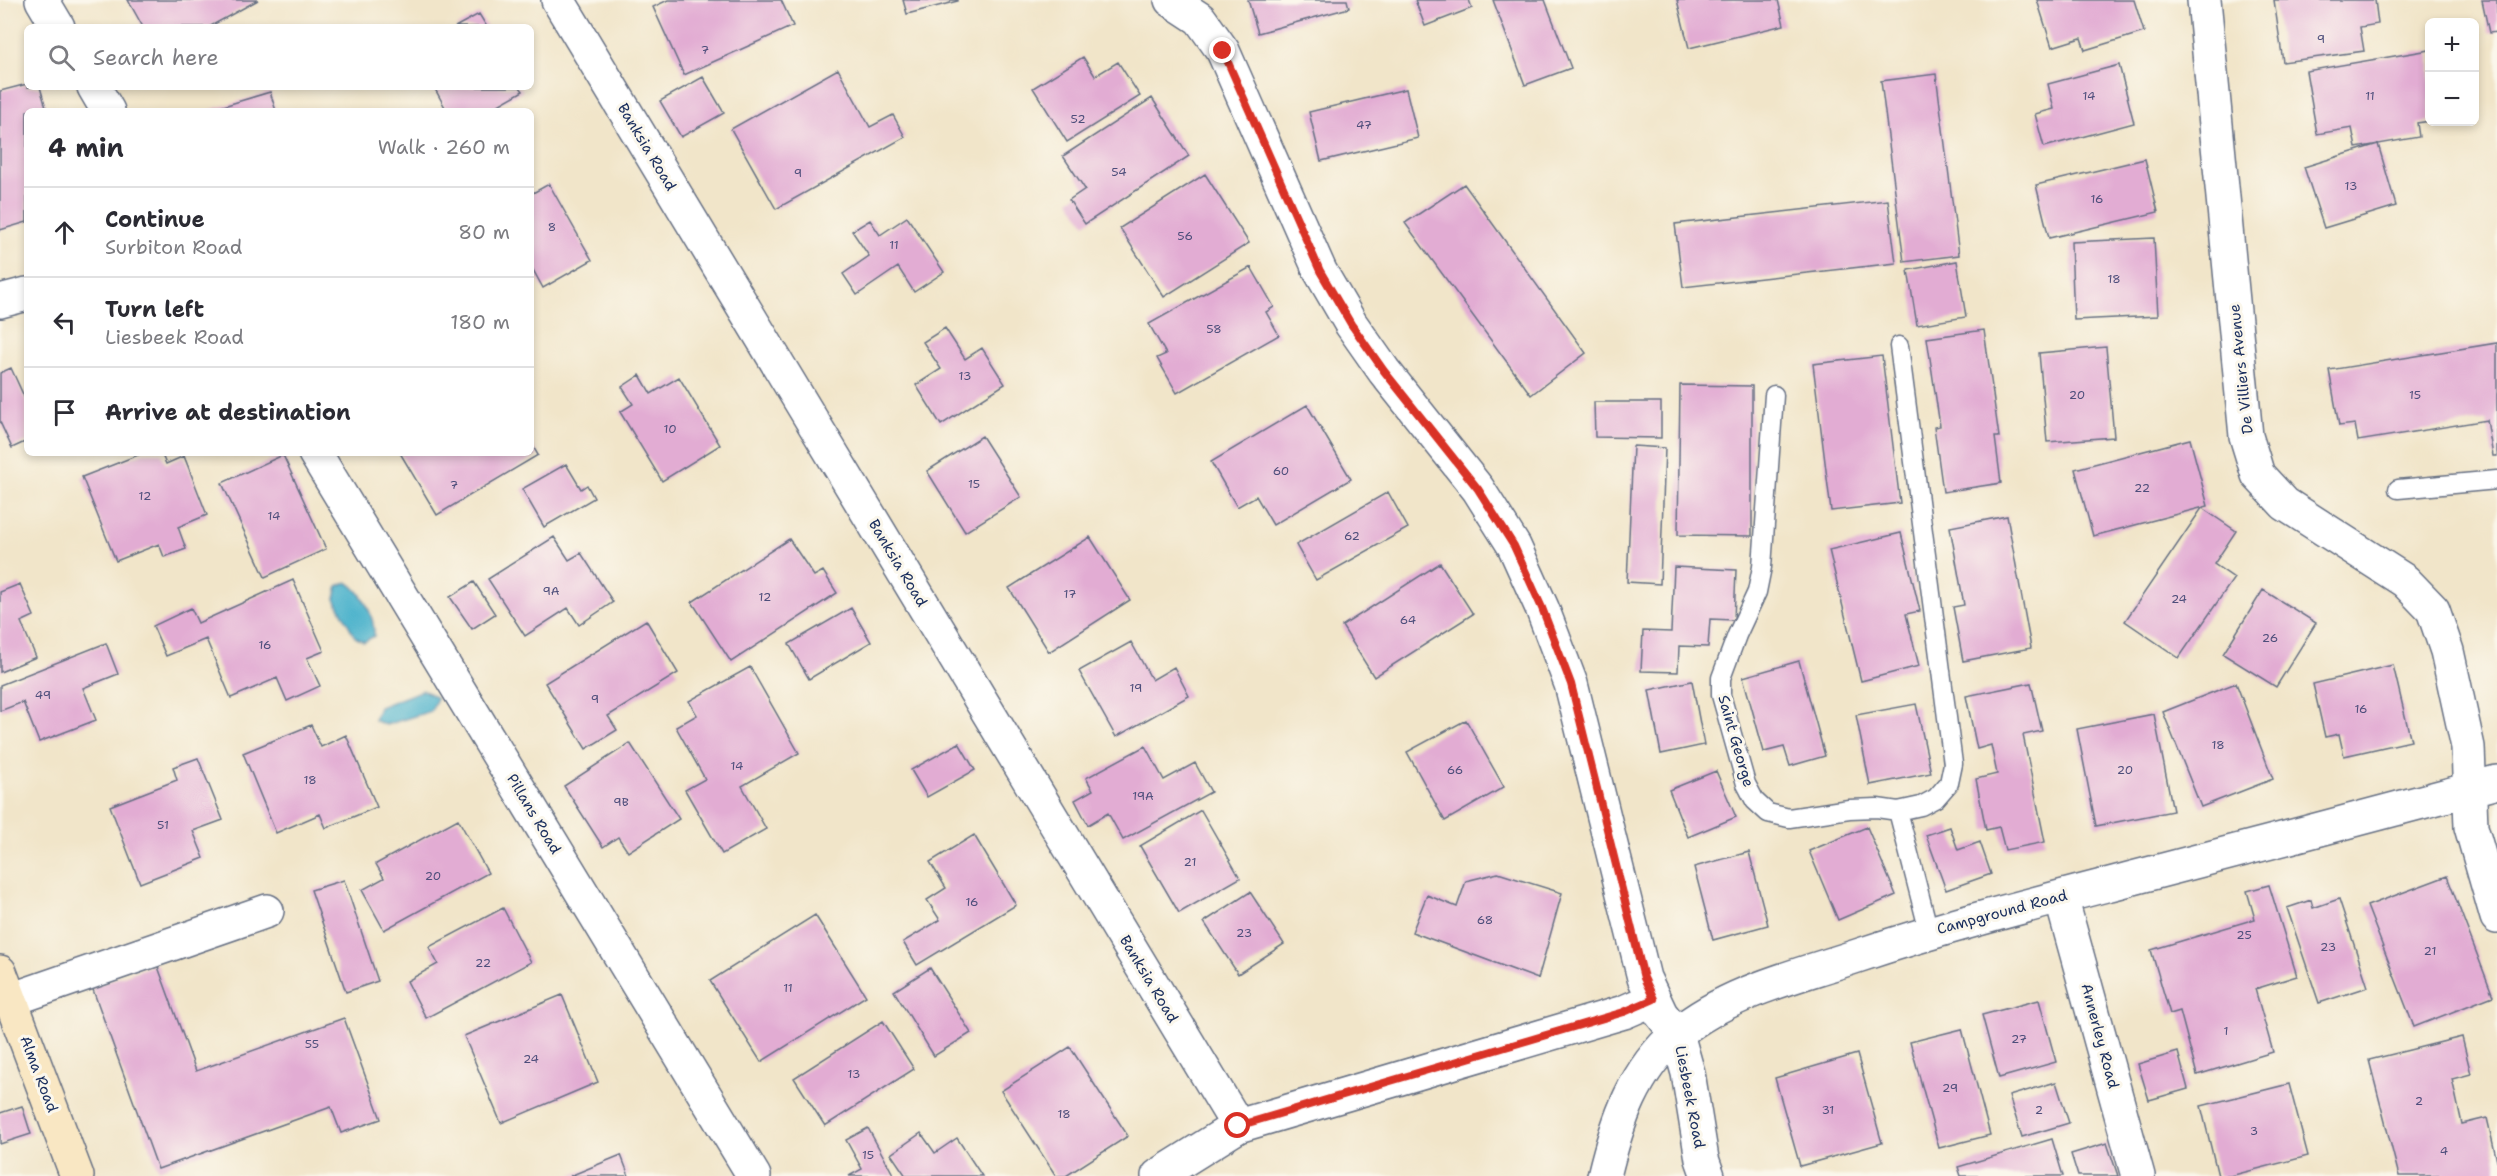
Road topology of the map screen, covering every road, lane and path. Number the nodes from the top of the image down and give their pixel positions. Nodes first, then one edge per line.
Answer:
1 (42, 0) edge
2 (558, 0) edge
3 (1171, 0) edge
4 (2204, 0) edge
5 (56, 24) edge
6 (96, 90) edge
7 (106, 108) edge
8 (24, 295) edge
9 (0, 301) edge
10 (1899, 346) dead end
11 (1774, 395) dead end
12 (317, 456) edge
13 (2497, 480) edge
14 (2398, 489) dead end
15 (2484, 786) edge
16 (1898, 811) junction
17 (2061, 897) junction
18 (267, 911) dead end
19 (2497, 917) edge
20 (1929, 932) junction
21 (5, 986) edge
22 (1654, 999) junction
23 (1677, 1034) junction
24 (1238, 1126) junction
25 (77, 1176) edge
26 (753, 1176) edge
27 (1158, 1176) edge
28 (1604, 1176) edge
29 (1708, 1176) edge
30 (2138, 1176) edge

1 - 5 street
2 - 24 street, Banksia Road
3 - 22 street, Liesbeek Road
4 - 15 street, De Villiers Avenue
6 - 7 street
8 - 9 street
10 - 16 lane, Saint George
11 - 16 lane, Saint George
12 - 26 street, Pillans Road
13 - 14 lane
15 - 17 street, Campground Road
15 - 19 street, De Villiers Avenue
16 - 20 lane
17 - 20 street, Campground Road
17 - 30 street, Annerley Road
18 - 21 street
20 - 23 street, Campground Road
21 - 25 street, Alma Road
22 - 23 street, Liesbeek Road
22 - 24 street
23 - 28 street, Campground Road
23 - 29 street, Liesbeek Road
24 - 27 street

